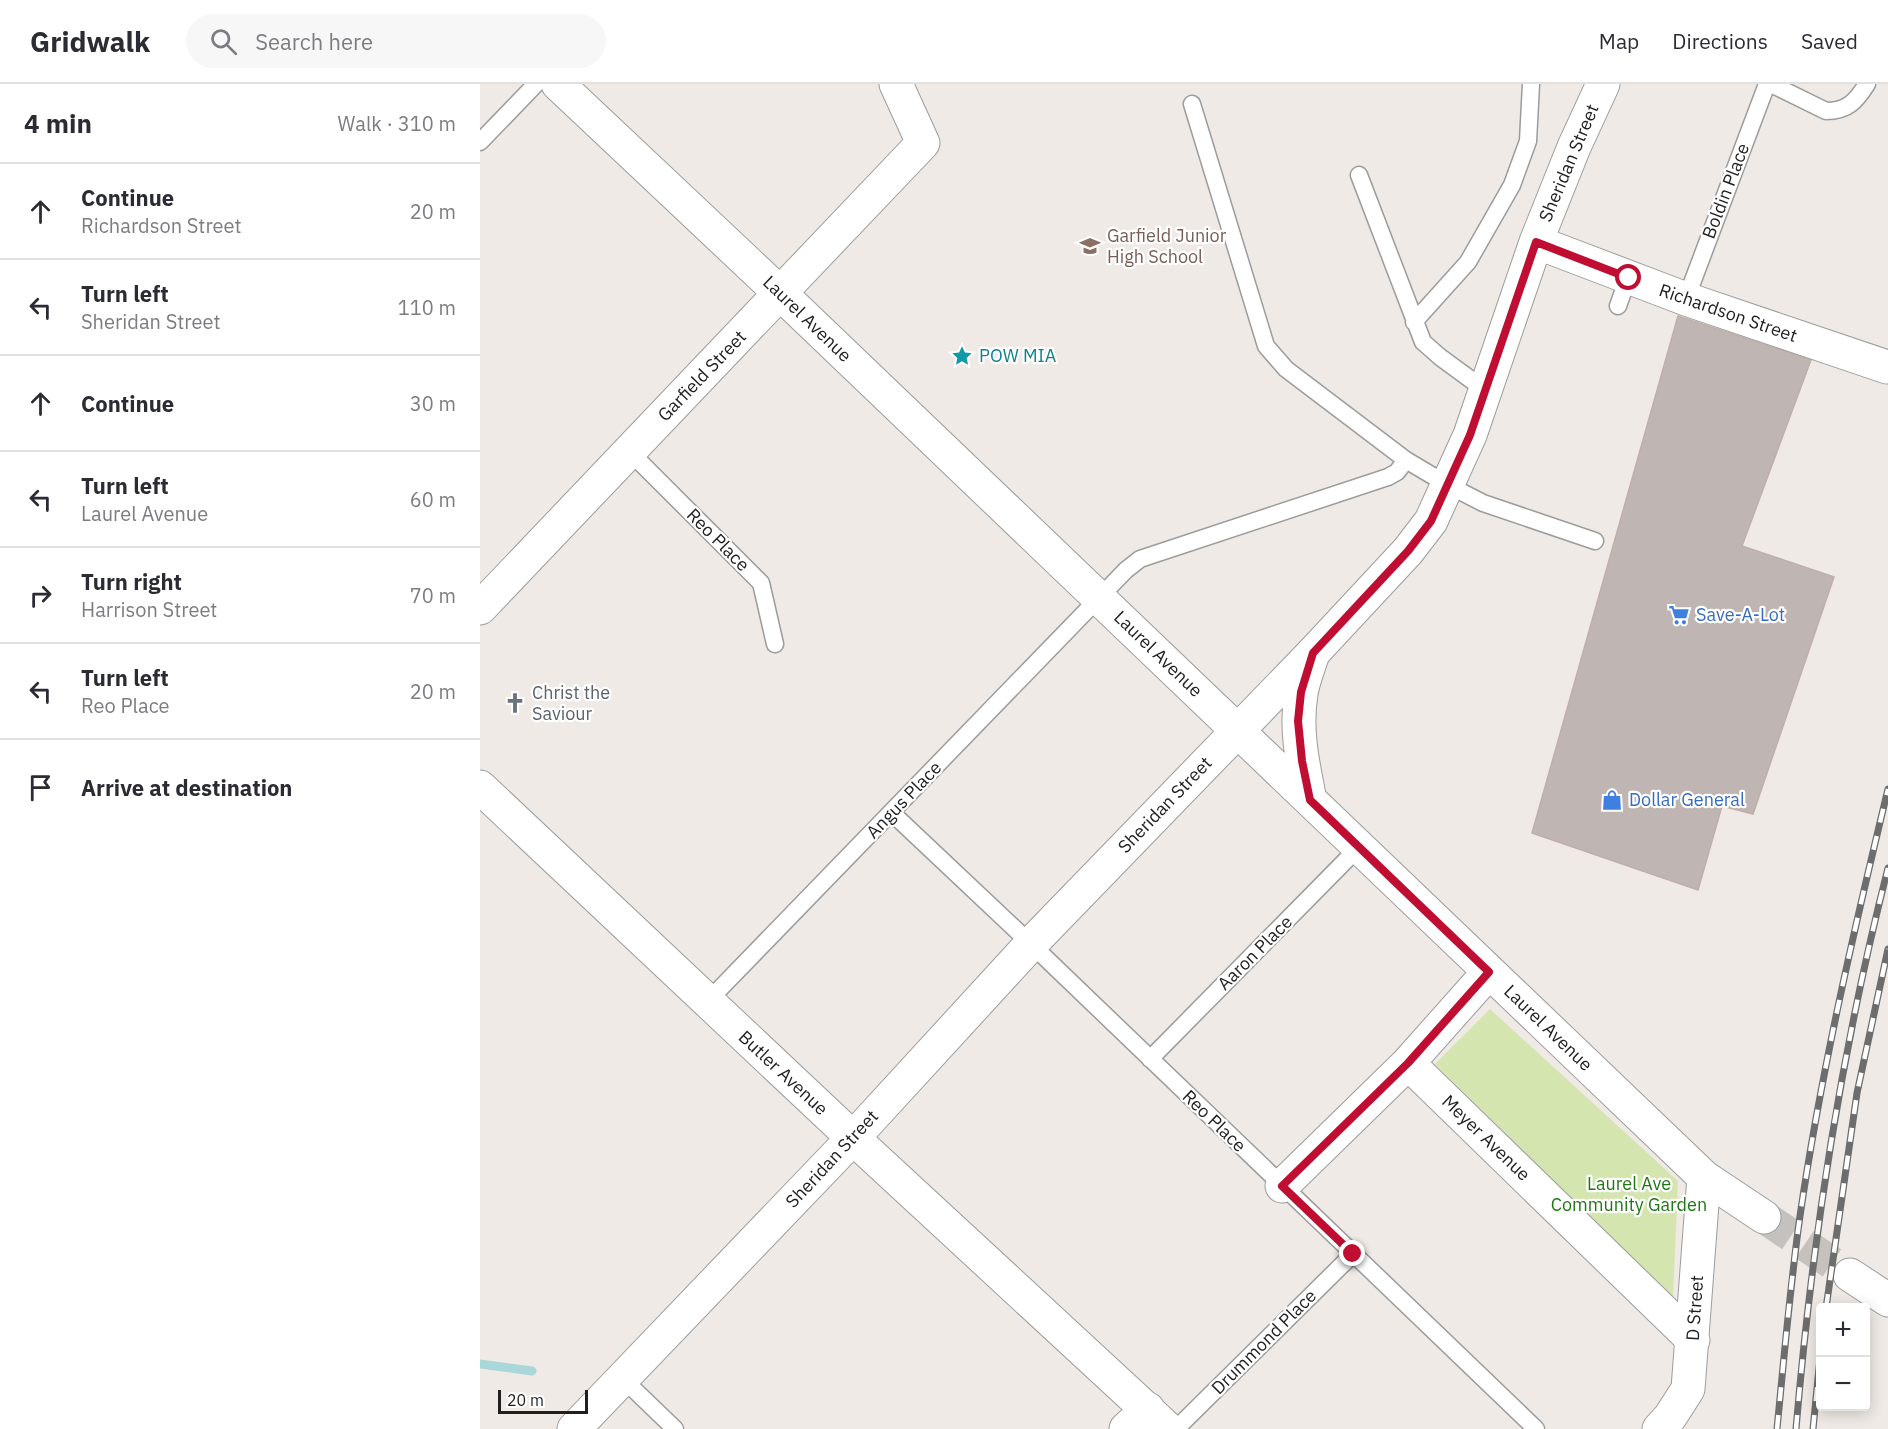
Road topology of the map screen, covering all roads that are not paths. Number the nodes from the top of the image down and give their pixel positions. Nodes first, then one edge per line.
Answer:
1 (536, 84) edge
2 (558, 84) edge
3 (896, 84) edge
4 (1531, 84) edge
5 (1603, 84) edge
6 (1769, 84) edge
7 (1867, 84) edge
8 (1192, 104) dead end
9 (480, 142) edge
10 (1359, 175) dead end
11 (1536, 242) junction
12 (781, 294) junction
13 (1686, 299) junction
14 (1414, 322) junction
15 (1887, 367) edge
16 (1485, 390) junction
17 (630, 452) junction
18 (1406, 460) junction
19 (1448, 485) junction
20 (1595, 541) dead end
21 (1099, 597) junction
22 (480, 608) edge
23 (775, 644) dead end
24 (1313, 653) junction
25 (1238, 730) junction
26 (480, 787) edge
27 (1310, 800) junction
28 (892, 813) junction
29 (1359, 847) junction
30 (1031, 944) junction
31 (1489, 972) junction
32 (708, 1001) junction
33 (1150, 1059) junction
34 (1408, 1063) junction
35 (853, 1138) junction
36 (1704, 1177) junction
37 (1282, 1186) junction
38 (1764, 1217) tunnel mouth
39 (1353, 1254) junction
40 (1850, 1275) tunnel mouth
41 (1888, 1300) edge
42 (1693, 1340) junction
43 (622, 1378) junction
44 (1147, 1422) edge
45 (573, 1429) edge
46 (675, 1429) edge
47 (1176, 1429) edge
48 (1536, 1429) edge
49 (1659, 1429) edge

1 - 9 lane
2 - 12 street, Laurel Avenue
3 - 12 street, Garfield Street
4 - 14 lane
5 - 11 street, Sheridan Street
6 - 7 lane
6 - 13 lane, Boldin Place
8 - 18 lane
10 - 14 lane
11 - 13 street, Richardson Street
11 - 16 street, Sheridan Street
12 - 17 street, Garfield Street
12 - 21 street, Laurel Avenue
13 - 15 street, Richardson Street
14 - 16 lane
16 - 19 street, Sheridan Street
17 - 22 street, Garfield Street
17 - 23 lane, Reo Place
18 - 19 lane
18 - 21 lane, Angus Place
19 - 20 lane
19 - 24 street, Sheridan Street
21 - 25 street, Laurel Avenue
21 - 28 lane, Angus Place
24 - 25 street, Sheridan Street
24 - 27 street
25 - 27 street, Laurel Avenue
25 - 30 street, Sheridan Street
26 - 32 street, Butler Avenue
27 - 29 street, Laurel Avenue
28 - 30 lane, Reo Place
28 - 32 lane, Angus Place
29 - 31 street, Laurel Avenue
29 - 33 lane, Aaron Place
30 - 33 lane, Reo Place
30 - 35 street, Sheridan Street
31 - 34 street
31 - 36 street, Laurel Avenue
32 - 35 street, Butler Avenue
33 - 37 lane, Reo Place
34 - 37 street
34 - 42 street, Meyer Avenue
35 - 43 street, Sheridan Street
35 - 44 street, Butler Avenue
36 - 38 street, Laurel Avenue
36 - 42 street, D Street
37 - 39 lane, Reo Place
39 - 47 lane, Drummond Place
39 - 48 lane, Reo Place
40 - 41 street
42 - 49 street, D Street
43 - 45 street, Sheridan Street
43 - 46 lane

